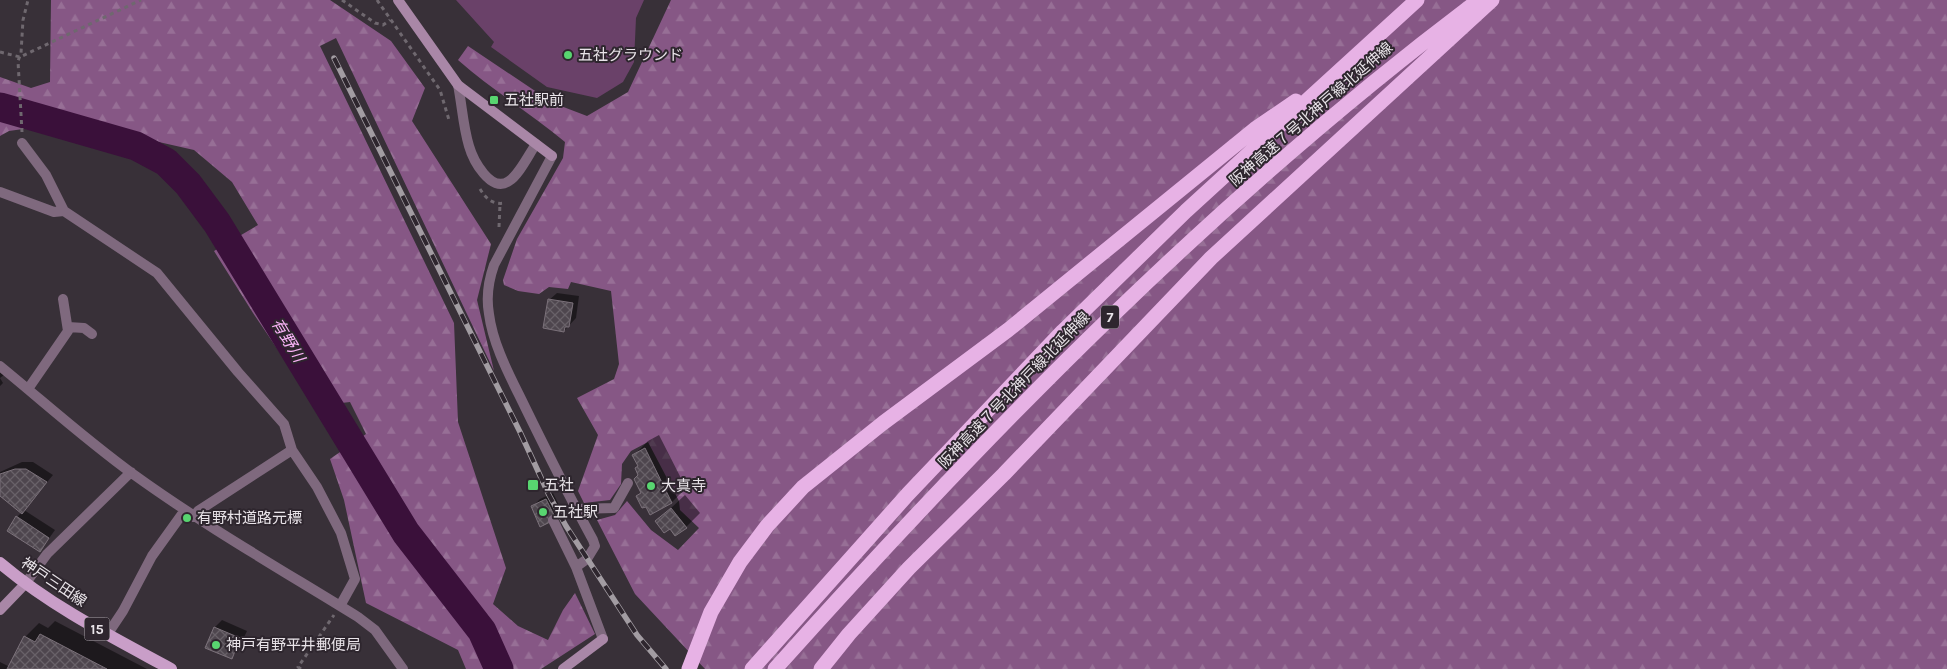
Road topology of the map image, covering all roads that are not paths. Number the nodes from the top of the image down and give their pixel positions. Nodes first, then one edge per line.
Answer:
1 (398, 0) edge
2 (1416, 0) edge
3 (1479, 0) edge
4 (1492, 0) edge
5 (1348, 64) junction
6 (458, 85) junction
7 (22, 143) road end
8 (536, 144) junction
9 (0, 192) edge
10 (64, 211) junction
11 (62, 299) dead end
12 (68, 327) junction
13 (92, 334) dead end
14 (0, 366) edge
15 (28, 389) junction
16 (292, 450) junction
17 (131, 472) junction
18 (628, 483) dead end
19 (576, 509) junction
20 (185, 510) junction
21 (194, 516) junction
22 (553, 520) dead end
23 (0, 563) edge
24 (576, 567) junction
25 (25, 584) junction
26 (340, 606) junction
27 (0, 610) edge
28 (107, 635) junction
29 (171, 669) edge
30 (403, 669) edge
31 (563, 669) edge
32 (689, 669) edge
33 (752, 669) edge
34 (775, 669) edge
35 (821, 669) edge

1 - 6 street
2 - 5 highway, 阪神高速７号北神戸線北延伸線 / 7
3 - 34 highway, 阪神高速７号北神戸線北延伸線 / 7
4 - 35 highway
5 - 32 highway
5 - 33 highway, 阪神高速７号北神戸線北延伸線 / 7
6 - 8 street
6 - 8 street
7 - 10 street
8 - 19 street
9 - 10 street
10 - 16 street
11 - 12 street
12 - 13 street
12 - 15 street
14 - 15 street
15 - 17 street
16 - 21 street
16 - 26 street
17 - 20 street
17 - 25 street
18 - 19 street
19 - 24 street
20 - 21 street
20 - 28 street
21 - 26 street
22 - 24 street
23 - 25 main road, 神戸三田線 / 15
24 - 31 street
25 - 27 street
25 - 28 main road, 神戸三田線 / 15
26 - 30 street
28 - 29 main road, 神戸三田線 / 15

